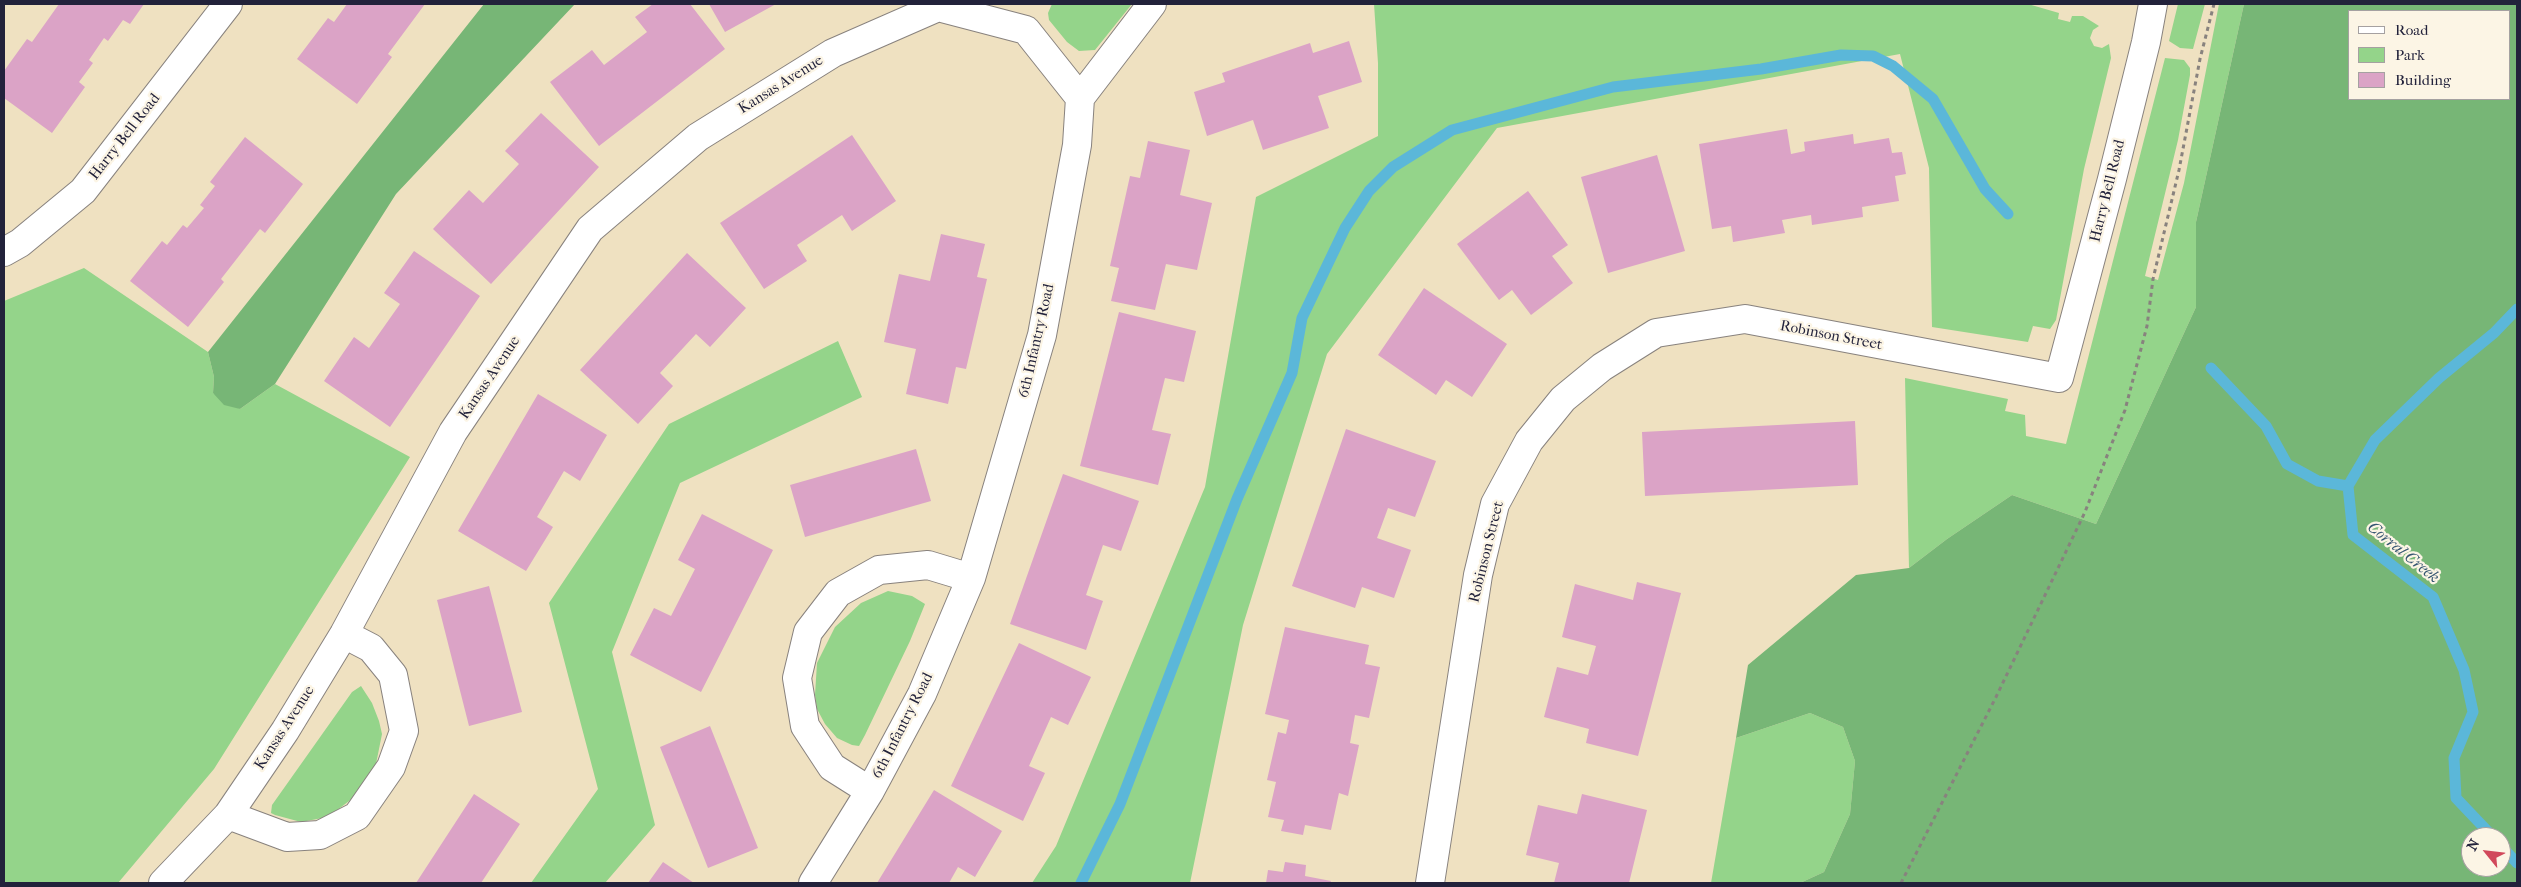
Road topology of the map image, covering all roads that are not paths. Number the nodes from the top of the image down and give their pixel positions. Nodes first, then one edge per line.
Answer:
1 (228, 4) edge
2 (1152, 4) edge
3 (2152, 4) edge
4 (942, 5) edge
5 (1080, 98) junction
6 (4, 252) edge
7 (2058, 378) joint
8 (971, 578) junction
9 (344, 634) junction
10 (870, 791) junction
11 (228, 815) junction
12 (163, 883) edge
13 (813, 883) edge
14 (1430, 883) edge

1 - 6 street, Harry Bell Road
2 - 5 street
3 - 7 street, Harry Bell Road
4 - 5 street
4 - 9 street, Kansas Avenue
5 - 8 street, 6th Infantry Road
7 - 14 street, Robinson Street
8 - 10 street, 6th Infantry Road
8 - 10 street, 6th Infantry Road
9 - 11 street, Kansas Avenue
9 - 11 street
10 - 13 street, 6th Infantry Road
11 - 12 street, Kansas Avenue

